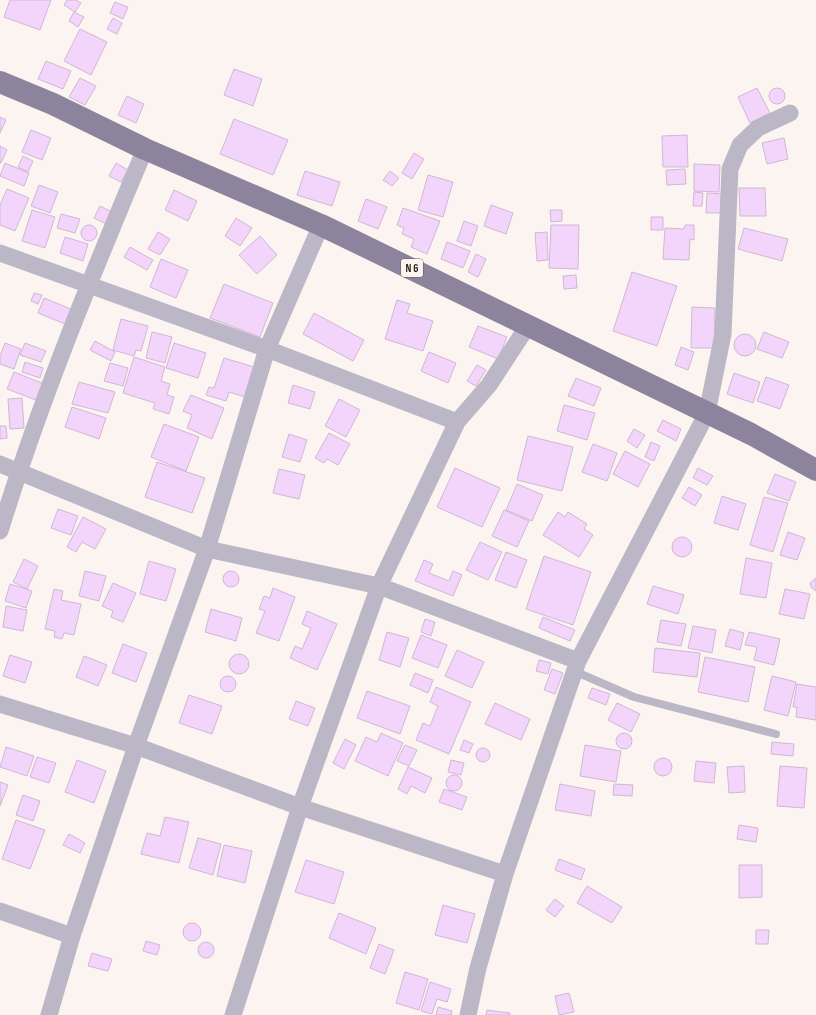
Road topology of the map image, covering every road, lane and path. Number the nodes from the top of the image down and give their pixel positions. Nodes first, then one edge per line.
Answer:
1 (0, 82) edge
2 (790, 113) dead end
3 (145, 149) junction
4 (321, 225) junction
5 (0, 253) edge
6 (88, 284) junction
7 (529, 324) junction
8 (267, 350) junction
9 (706, 413) junction
10 (457, 422) junction
11 (0, 464) edge
12 (816, 470) edge
13 (19, 471) junction
14 (0, 531) edge
15 (208, 549) junction
16 (379, 586) junction
17 (576, 666) junction
18 (0, 704) edge
19 (776, 734) dead end
20 (136, 746) junction
21 (300, 807) junction
22 (505, 874) junction
23 (0, 911) edge
24 (72, 936) junction
25 (48, 1015) edge
26 (233, 1015) edge
27 (468, 1015) edge

1 - 3 main road, N 6
2 - 9 street
3 - 4 main road, N 6
3 - 6 street
4 - 7 main road, N 6
4 - 8 street
5 - 6 street
6 - 8 street
6 - 13 street
7 - 9 main road, N 6
7 - 10 street
8 - 10 street
8 - 15 street
9 - 12 main road, N 6
9 - 17 street
10 - 16 street
11 - 13 street
13 - 14 street
13 - 15 street
15 - 16 street
15 - 20 street
16 - 17 street
16 - 21 street
17 - 19 lane
17 - 22 street
18 - 20 street
20 - 21 street
20 - 24 street
21 - 22 street
21 - 26 street
22 - 27 street
23 - 24 street
24 - 25 street

